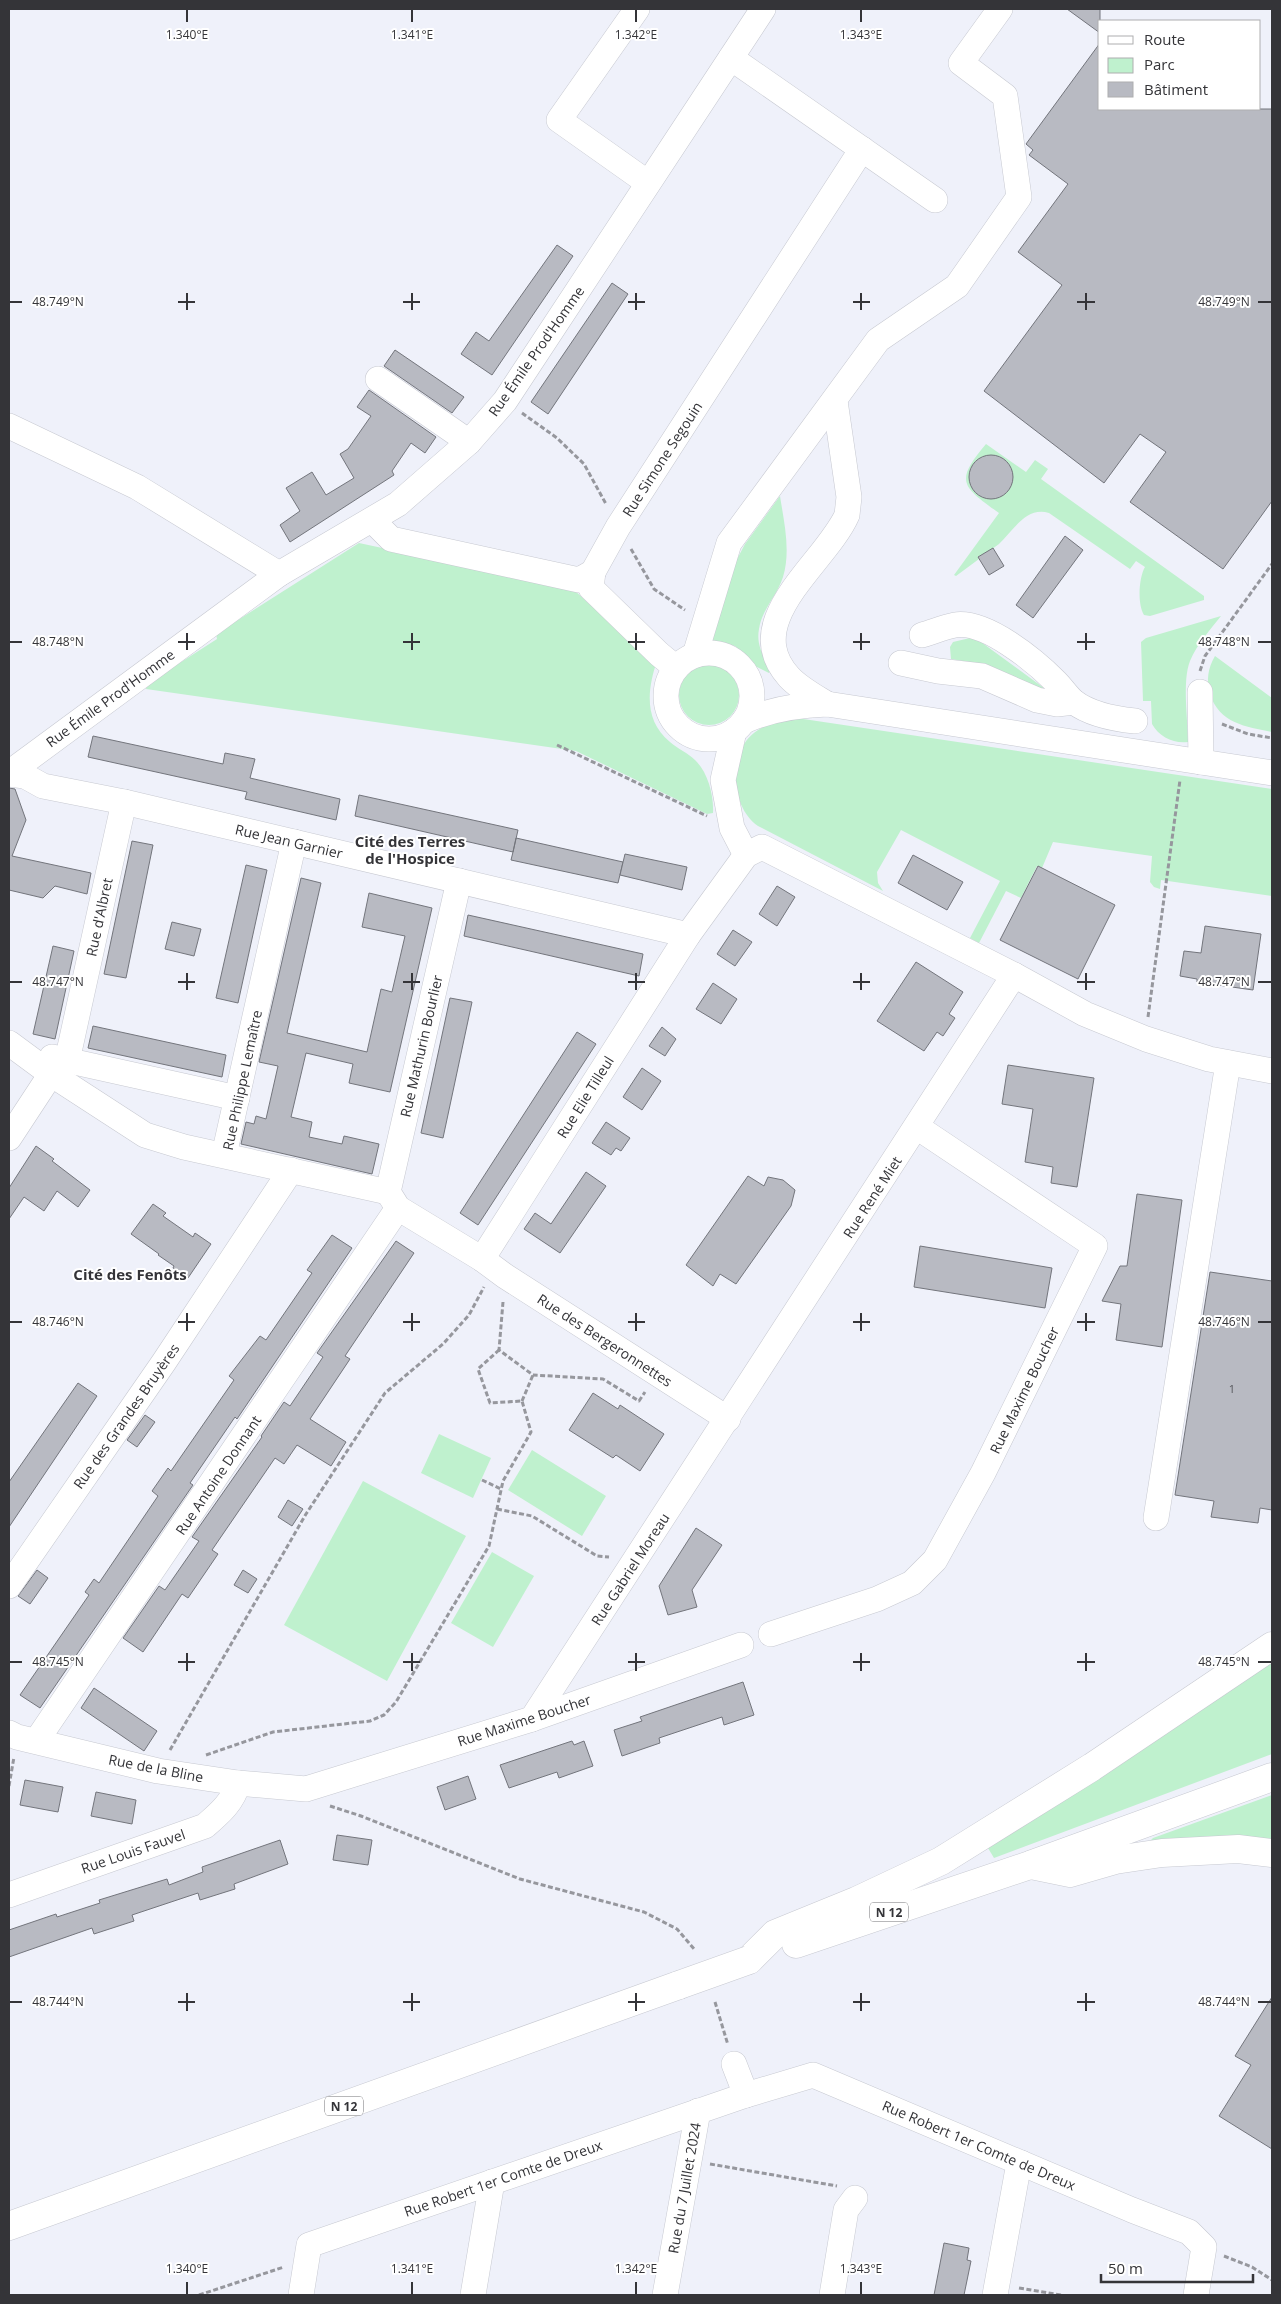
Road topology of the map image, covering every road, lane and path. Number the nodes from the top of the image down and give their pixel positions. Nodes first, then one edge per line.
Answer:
1 (637, 9) edge
2 (763, 9) edge
3 (1000, 9) edge
4 (731, 58) junction
5 (862, 149) junction
6 (648, 183) junction
7 (935, 200) dead end
8 (378, 378) dead end
9 (835, 401) junction
10 (9, 426) edge
11 (469, 442) junction
12 (372, 520) junction
13 (1272, 564) edge
14 (594, 572) junction
15 (279, 574) junction
16 (922, 635) dead end
17 (686, 661) junction
18 (901, 663) dead end
19 (745, 672) junction
20 (1200, 692) junction
21 (1074, 702) junction
22 (827, 704) junction
23 (1135, 721) dead end
24 (739, 726) junction
25 (693, 735) junction
26 (1272, 738) edge
27 (557, 745) dead end
28 (1192, 760) junction
29 (1272, 772) edge
30 (9, 773) edge
31 (724, 780) junction
32 (124, 802) junction
33 (732, 828) junction
34 (294, 842) junction
35 (746, 855) junction
36 (459, 881) junction
37 (688, 935) junction
38 (1014, 975) junction
39 (1146, 1039) junction
40 (13, 1047) edge
41 (1228, 1063) junction
42 (59, 1067) junction
43 (1272, 1070) edge
44 (237, 1098) junction
45 (917, 1127) junction
46 (9, 1138) edge
47 (224, 1156) junction
48 (291, 1170) junction
49 (393, 1200) junction
50 (494, 1268) junction
51 (499, 1350) junction
52 (656, 1373) junction
53 (533, 1376) junction
54 (522, 1401) junction
55 (728, 1419) junction
56 (482, 1480) dead end
57 (501, 1489) junction
58 (497, 1509) junction
59 (1156, 1518) dead end
60 (636, 1560) junction
61 (9, 1586) edge
62 (771, 1634) dead end
63 (741, 1646) dead end
64 (1272, 1646) edge
65 (532, 1719) junction
66 (21, 1737) edge
67 (202, 1756) dead end
68 (158, 1771) junction
69 (1272, 1777) edge
70 (238, 1783) junction
71 (9, 1786) edge
72 (306, 1789) junction
73 (1272, 1853) edge
74 (1030, 1865) junction
75 (9, 1895) edge
76 (695, 1950) dead end
77 (749, 1960) junction
78 (715, 2002) dead end
79 (734, 2064) joint
80 (746, 2095) junction
81 (698, 2111) junction
82 (690, 2156) junction
83 (1021, 2163) junction
84 (492, 2182) junction
85 (851, 2193) joint
86 (9, 2226) edge
87 (1204, 2247) junction
88 (306, 2260) junction
89 (1272, 2280) edge
90 (995, 2290) edge
91 (199, 2295) edge
92 (300, 2295) edge
93 (473, 2295) edge
94 (666, 2295) edge
95 (832, 2295) edge
96 (1061, 2295) edge
97 (1196, 2295) edge

1 - 6 street
2 - 4 street, Rue Émile Prod'Homme
3 - 9 street
4 - 5 street
4 - 6 street, Rue Émile Prod'Homme
5 - 7 street
5 - 14 street, Rue Simone Segouin
6 - 11 street, Rue Émile Prod'Homme
8 - 11 street
9 - 17 street
9 - 22 street
10 - 15 street
11 - 12 street, Rue Émile Prod'Homme
12 - 14 street
12 - 15 street, Rue Émile Prod'Homme
13 - 20 path
14 - 17 street
15 - 30 street, Rue Émile Prod'Homme
16 - 21 street
17 - 19 street
17 - 25 street
18 - 21 street
19 - 22 street
19 - 24 street
20 - 26 path
20 - 28 street
21 - 23 street
22 - 24 street
22 - 28 street
24 - 25 street
24 - 31 street
25 - 31 street
27 - 33 path
28 - 29 street
28 - 39 path
30 - 32 street, Rue Jean Garnier
31 - 33 street
32 - 34 street, Rue Jean Garnier
32 - 42 street, Rue d'Albret
33 - 35 street
34 - 36 street, Rue Jean Garnier
34 - 44 street, Rue Philippe Lemaître
35 - 37 street, Rue Elie Tilleul
35 - 38 street
36 - 37 street, Rue Jean Garnier
36 - 49 street, Rue Mathurin Bourlier
37 - 50 street, Rue Elie Tilleul
38 - 39 street
38 - 45 street, Rue René Miet
39 - 41 street
40 - 42 street
41 - 43 street
41 - 59 street
42 - 44 street
42 - 46 street
42 - 47 street
44 - 47 street, Rue Philippe Lemaître
45 - 55 street, Rue René Miet
45 - 62 street, Rue Maxime Boucher
47 - 48 street, Rue Philippe Lemaître
48 - 49 street, Rue Philippe Lemaître
48 - 61 street, Rue des Grandes Bruyères
49 - 50 street
49 - 66 street, Rue Antoine Donnant
50 - 51 path
50 - 52 street, Rue des Bergeronnettes
50 - 68 path
51 - 53 path
51 - 54 path
52 - 53 path
52 - 55 street, Rue des Bergeronnettes
53 - 54 path
54 - 57 path
55 - 60 street, Rue Gabriel Moreau
56 - 57 path
57 - 58 path
58 - 60 path
58 - 67 path
60 - 65 street, Rue Gabriel Moreau
63 - 65 street, Rue Maxime Boucher
64 - 77 main road
65 - 72 street, Rue Maxime Boucher
66 - 68 street, Rue de la Bline
66 - 71 path
68 - 70 street, Rue de la Bline
69 - 74 main road, N 12
70 - 72 street, Rue de la Bline
70 - 75 street, Rue Louis Fauvel
72 - 76 path
73 - 74 main road
74 - 77 main road, N 12
77 - 86 main road, N 12, bridge
78 - 79 path
79 - 80 street
80 - 81 street, Rue Robert 1er Comte de Dreux
80 - 83 street, Rue Robert 1er Comte de Dreux
81 - 82 street, Rue du 7 Juillet 2024
81 - 84 street, Rue Robert 1er Comte de Dreux
82 - 85 path
82 - 94 street, Rue du 7 Juillet 2024
83 - 87 street, Rue Robert 1er Comte de Dreux
83 - 90 street
84 - 88 street, Rue Robert 1er Comte de Dreux
84 - 93 street
85 - 95 street
87 - 89 path
87 - 97 street
88 - 91 path
88 - 92 street, Rue Robert 1er Comte de Dreux
90 - 96 path

